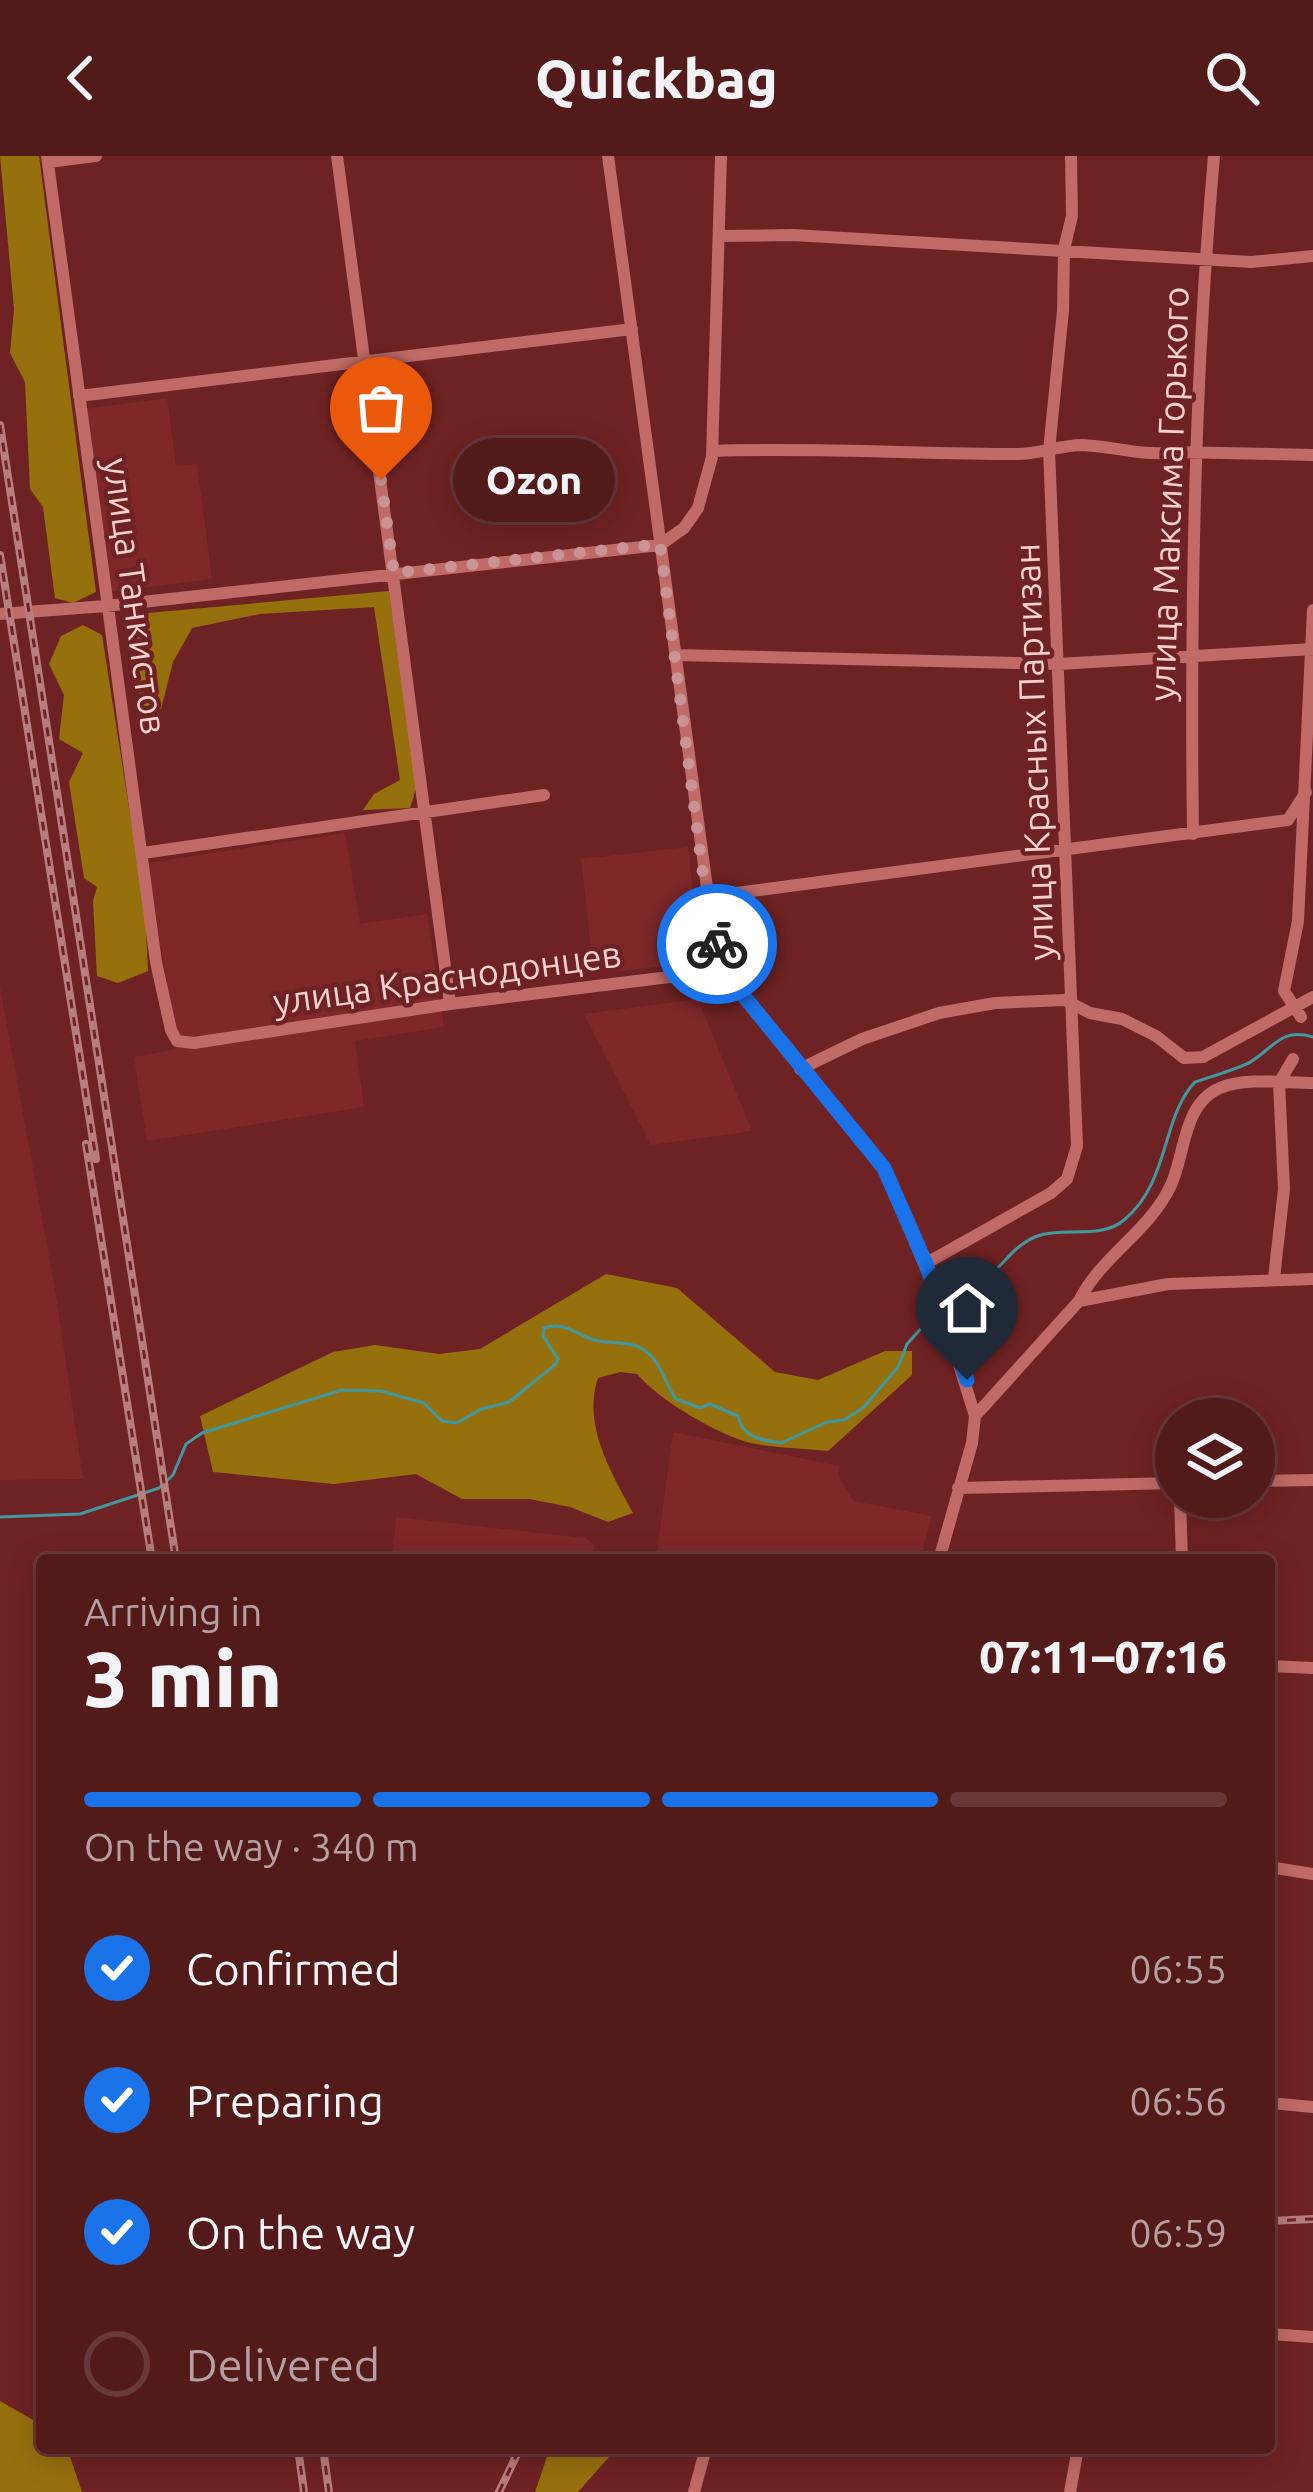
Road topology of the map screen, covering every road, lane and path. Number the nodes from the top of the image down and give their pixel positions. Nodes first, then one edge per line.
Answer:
1 (97, 156) edge
2 (338, 156) edge
3 (608, 156) edge
4 (721, 156) edge
5 (1071, 156) edge
6 (1214, 156) edge
7 (48, 159) edge
8 (719, 236) junction
9 (1064, 249) junction
10 (1313, 256) edge
11 (1205, 257) junction
12 (632, 329) junction
13 (365, 363) junction
14 (79, 397) junction
15 (1049, 450) junction
16 (712, 451) junction
17 (1195, 454) junction
18 (1313, 455) edge
19 (660, 544) junction
20 (394, 573) junction
21 (106, 606) junction
22 (1313, 610) edge
23 (0, 614) edge
24 (1313, 649) edge
25 (675, 655) junction
26 (1191, 655) junction
27 (1058, 664) junction
28 (1306, 792) junction
29 (544, 795) dead end
30 (425, 812) junction
31 (1193, 834) junction
32 (1065, 849) junction
33 (143, 853) junction
34 (706, 897) junction
35 (726, 970) junction
36 (1313, 998) edge
37 (1074, 1002) junction
38 (451, 1004) junction
39 (1298, 1011) junction
40 (177, 1041) joint
41 (1293, 1059) dead end
42 (800, 1069) junction
43 (1279, 1083) junction
44 (1313, 1083) edge
45 (926, 1264) junction
46 (1274, 1278) junction
47 (1313, 1279) edge
48 (1078, 1301) junction
49 (975, 1416) junction
50 (1313, 1480) edge
51 (1275, 1481) edge
52 (1155, 1484) edge
53 (958, 1488) junction
54 (1181, 1518) edge
55 (941, 1554) edge
56 (1182, 1554) edge
57 (1275, 1666) edge
58 (1313, 1668) edge
59 (1275, 1868) edge
60 (1313, 1874) edge
61 (1275, 2104) edge
62 (1313, 2107) edge
63 (1275, 2334) edge
64 (1313, 2337) edge
65 (704, 2454) edge
66 (1077, 2454) edge
67 (694, 2492) edge
68 (1070, 2492) edge

1 - 7 street
2 - 13 street
3 - 12 street
4 - 8 street
5 - 9 street, улица Красных Партизан
6 - 11 street, улица Максима Горького
7 - 14 street, улица Танкистов
8 - 9 street
8 - 16 street
9 - 11 street
9 - 15 street, улица Красных Партизан
10 - 11 street
11 - 17 street, улица Максима Горького
12 - 13 street
12 - 19 street
13 - 14 street
13 - 20 street
14 - 21 street, улица Танкистов
15 - 16 street
15 - 17 street
15 - 27 street, улица Красных Партизан
16 - 19 street
17 - 18 street
17 - 26 street, улица Максима Горького
19 - 20 street
19 - 25 street
20 - 21 street
20 - 30 street
21 - 23 street
21 - 33 street, улица Танкистов
22 - 24 street
24 - 26 street
24 - 28 street
25 - 27 street
25 - 34 street
26 - 27 street
26 - 31 street, улица Максима Горького
27 - 32 street, улица Красных Партизан
28 - 31 street
28 - 39 street
29 - 30 street
30 - 33 street
30 - 38 street
31 - 32 street
32 - 34 street
32 - 37 street, улица Красных Партизан
33 - 40 street, улица Танкистов
34 - 35 street
35 - 38 street, улица Краснодонцев
35 - 42 street
36 - 39 street
37 - 39 street
37 - 42 street
37 - 45 street, улица Красных Партизан
38 - 40 street, улица Краснодонцев
41 - 43 street
42 - 45 street
43 - 44 street
43 - 46 street
43 - 48 street
45 - 49 street
46 - 47 street
46 - 48 street
48 - 49 street
49 - 53 street
50 - 51 street
52 - 53 street
53 - 55 street
54 - 56 street
57 - 58 street
59 - 60 street
61 - 62 street
63 - 64 street
65 - 67 street
66 - 68 street

